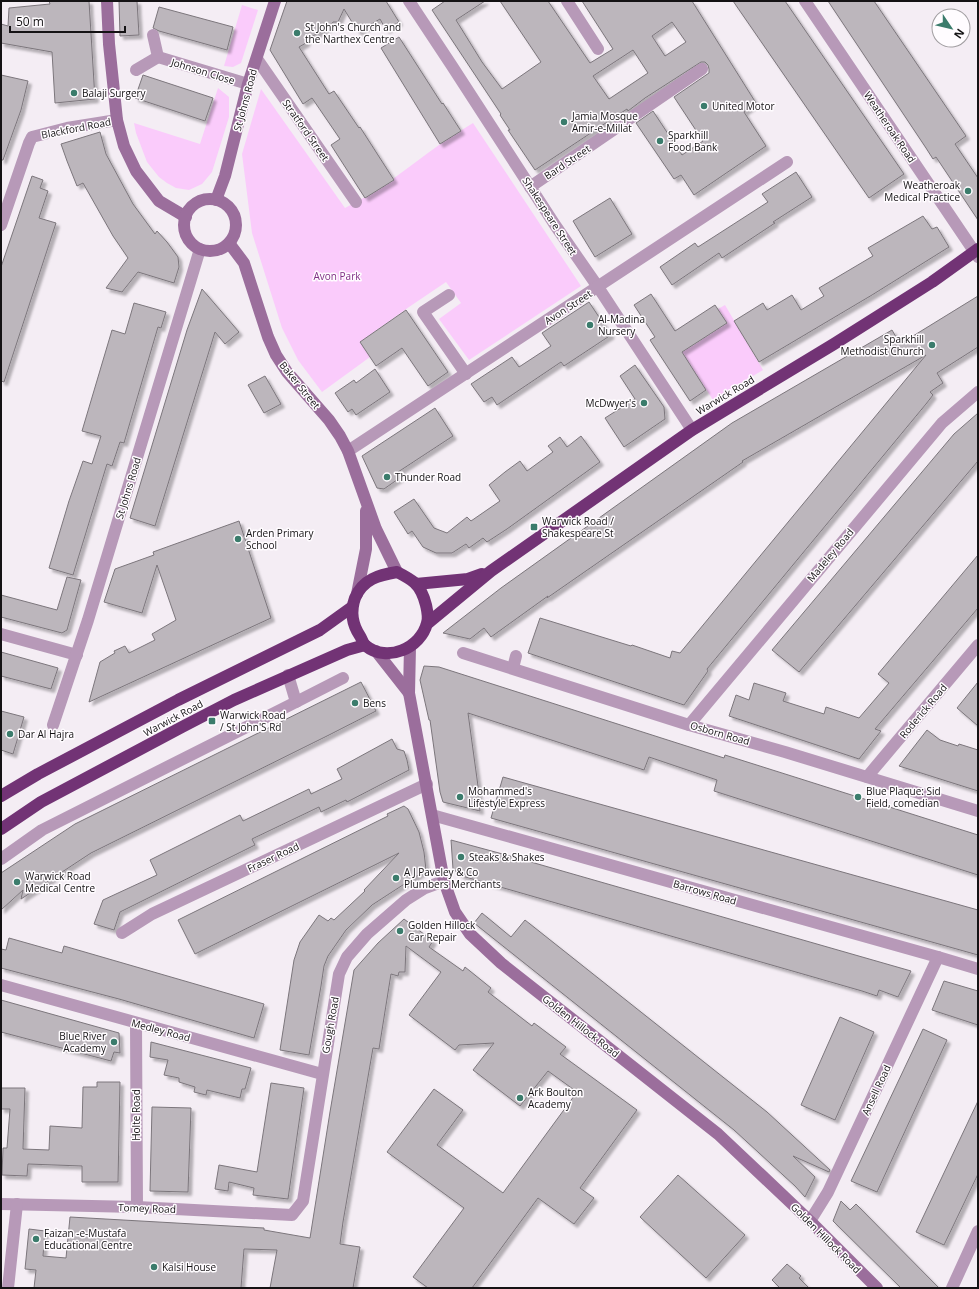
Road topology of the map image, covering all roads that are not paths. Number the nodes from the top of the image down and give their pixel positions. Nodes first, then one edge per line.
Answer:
1 (107, 1) edge
2 (276, 1) edge
3 (409, 1) edge
4 (567, 1) edge
5 (805, 1) edge
6 (152, 35) dead end
7 (598, 49) dead end
8 (158, 57) junction
9 (257, 59) junction
10 (702, 69) dead end
11 (136, 70) dead end
12 (248, 84) junction
13 (117, 120) junction
14 (787, 162) dead end
15 (530, 187) junction
16 (216, 200) junction
17 (356, 202) dead end
18 (186, 217) junction
19 (1, 225) edge
20 (229, 243) junction
21 (200, 249) junction
22 (977, 253) edge
23 (598, 287) junction
24 (450, 295) dead end
25 (466, 374) junction
26 (978, 392) edge
27 (692, 430) junction
28 (348, 451) junction
29 (366, 502) junction
30 (491, 571) junction
31 (397, 572) junction
32 (416, 584) junction
33 (357, 594) junction
34 (352, 607) junction
35 (428, 623) junction
36 (1, 634) edge
37 (978, 645) edge
38 (410, 647) junction
39 (370, 648) junction
40 (463, 653) dead end
41 (77, 655) junction
42 (516, 656) dead end
43 (513, 668) junction
44 (288, 675) junction
45 (343, 678) dead end
46 (409, 693) junction
47 (296, 702) junction
48 (53, 725) dead end
49 (689, 725) junction
50 (867, 777) junction
51 (427, 784) junction
52 (1, 796) edge
53 (978, 811) edge
54 (432, 815) junction
55 (1, 829) edge
56 (1, 859) edge
57 (444, 881) junction
58 (122, 933) dead end
59 (938, 957) junction
60 (978, 969) edge
61 (1, 985) edge
62 (136, 1023) junction
63 (322, 1074) junction
64 (1, 1204) edge
65 (17, 1204) junction
66 (137, 1208) junction
67 (292, 1215) joint
68 (810, 1221) junction
69 (978, 1231) edge
70 (8, 1288) edge
71 (877, 1288) edge
72 (952, 1288) edge

1 - 13 main road
2 - 9 main road, St Johns Road
3 - 15 street, Shakespeare Street
4 - 7 street
5 - 22 street, Weatheroak Road
6 - 8 street, Johnson Close
8 - 11 street, Johnson Close
8 - 12 street, Johnson Close
9 - 12 main road, St Johns Road
9 - 17 street, Stratford Street
10 - 15 street, Bard Street
12 - 16 main road, St Johns Road
13 - 18 main road
13 - 19 street, Blackford Road
14 - 23 street, Avon Street
15 - 23 street, Shakespeare Street
16 - 18 main road
16 - 20 main road
18 - 21 main road
20 - 21 main road
20 - 28 main road, Baker Street
21 - 41 street, St Johns Road
22 - 27 highway, Warwick Road
23 - 25 street, Avon Street
23 - 27 street, Shakespeare Street
24 - 25 street
25 - 28 street, Avon Street
26 - 49 street, Madeley Road
27 - 30 highway, Warwick Road
28 - 29 main road, Baker Street
29 - 31 main road, Baker Street
29 - 33 main road, Baker Street
30 - 32 highway, Warwick Road
30 - 35 highway, Warwick Road
31 - 32 highway
31 - 33 highway
32 - 35 highway
33 - 34 highway
34 - 39 highway
34 - 52 highway, Warwick Road
35 - 38 highway
36 - 41 street
37 - 50 street, Roderick Road
38 - 39 highway
38 - 46 main road, Golden Hillock Road
39 - 44 highway, Warwick Road
39 - 46 main road, Golden Hillock Road
40 - 43 street, Osborn Road
41 - 48 street, St Johns Road
42 - 43 street
43 - 49 street, Osborn Road
44 - 47 street
44 - 55 highway, Warwick Road
45 - 47 street
46 - 51 main road, Golden Hillock Road
47 - 56 street
49 - 50 street, Osborn Road
50 - 53 street, Osborn Road
51 - 54 main road, Golden Hillock Road
51 - 58 street, Fraser Road
54 - 57 main road, Golden Hillock Road
54 - 59 street, Barrows Road
57 - 63 street, Gough Road
57 - 68 main road, Golden Hillock Road
59 - 60 street, Barrows Road
59 - 68 street, Ansell Road
61 - 62 street, Medley Road
62 - 63 street, Medley Road
62 - 66 street, Holte Road
63 - 67 street, Gough Road
64 - 65 street, Tomey Road
65 - 66 street, Tomey Road
65 - 70 street
66 - 67 street, Tomey Road
68 - 71 main road, Golden Hillock Road
69 - 72 street

